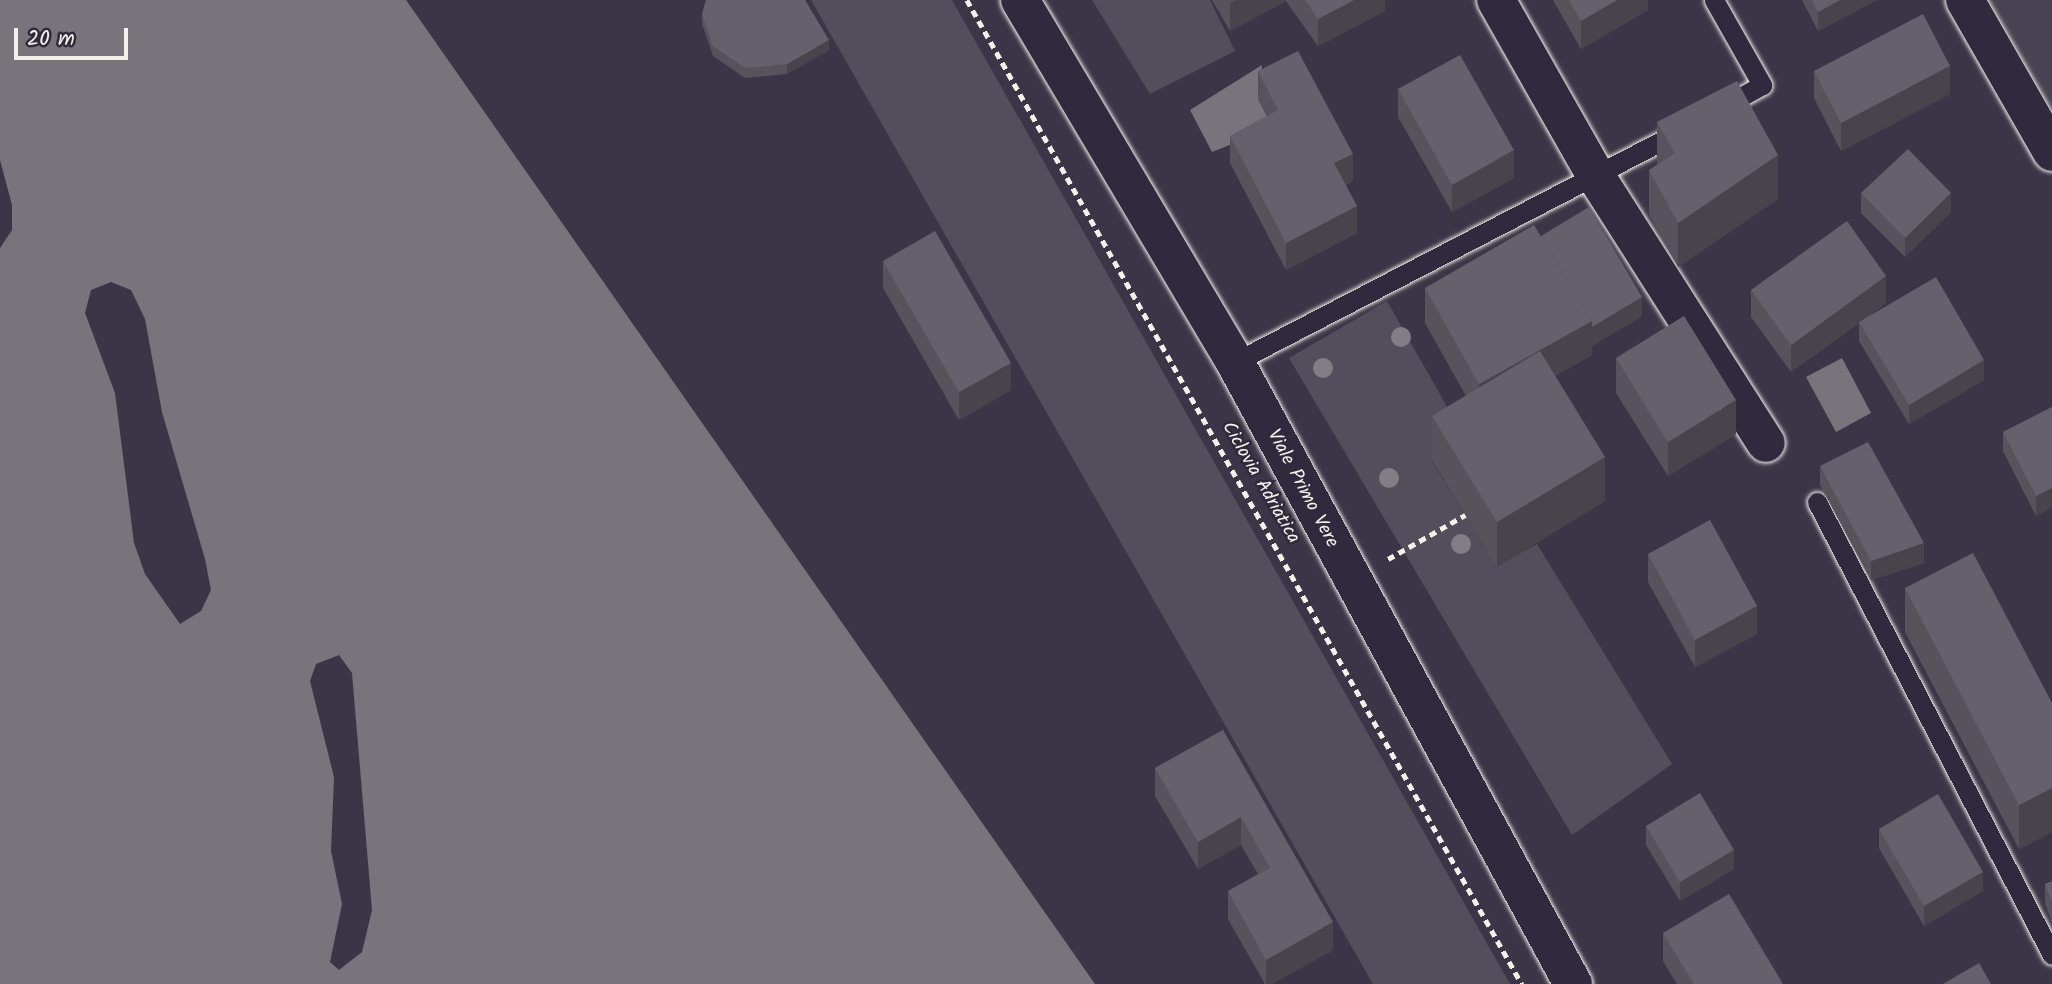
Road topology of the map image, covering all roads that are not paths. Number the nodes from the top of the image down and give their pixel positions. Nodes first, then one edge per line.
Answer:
1 (1020, 0) edge
2 (1496, 0) edge
3 (1714, 0) edge
4 (1965, 0) edge
5 (2052, 152) edge
6 (1597, 177) junction
7 (1235, 362) junction
8 (1766, 443) dead end
9 (1817, 502) dead end
10 (2052, 955) edge
11 (1573, 984) edge

1 - 7 street, Viale Primo Vere
2 - 6 street
3 - 6 lane
4 - 5 street
6 - 7 lane
6 - 8 street
7 - 11 street, Viale Primo Vere
9 - 10 lane

